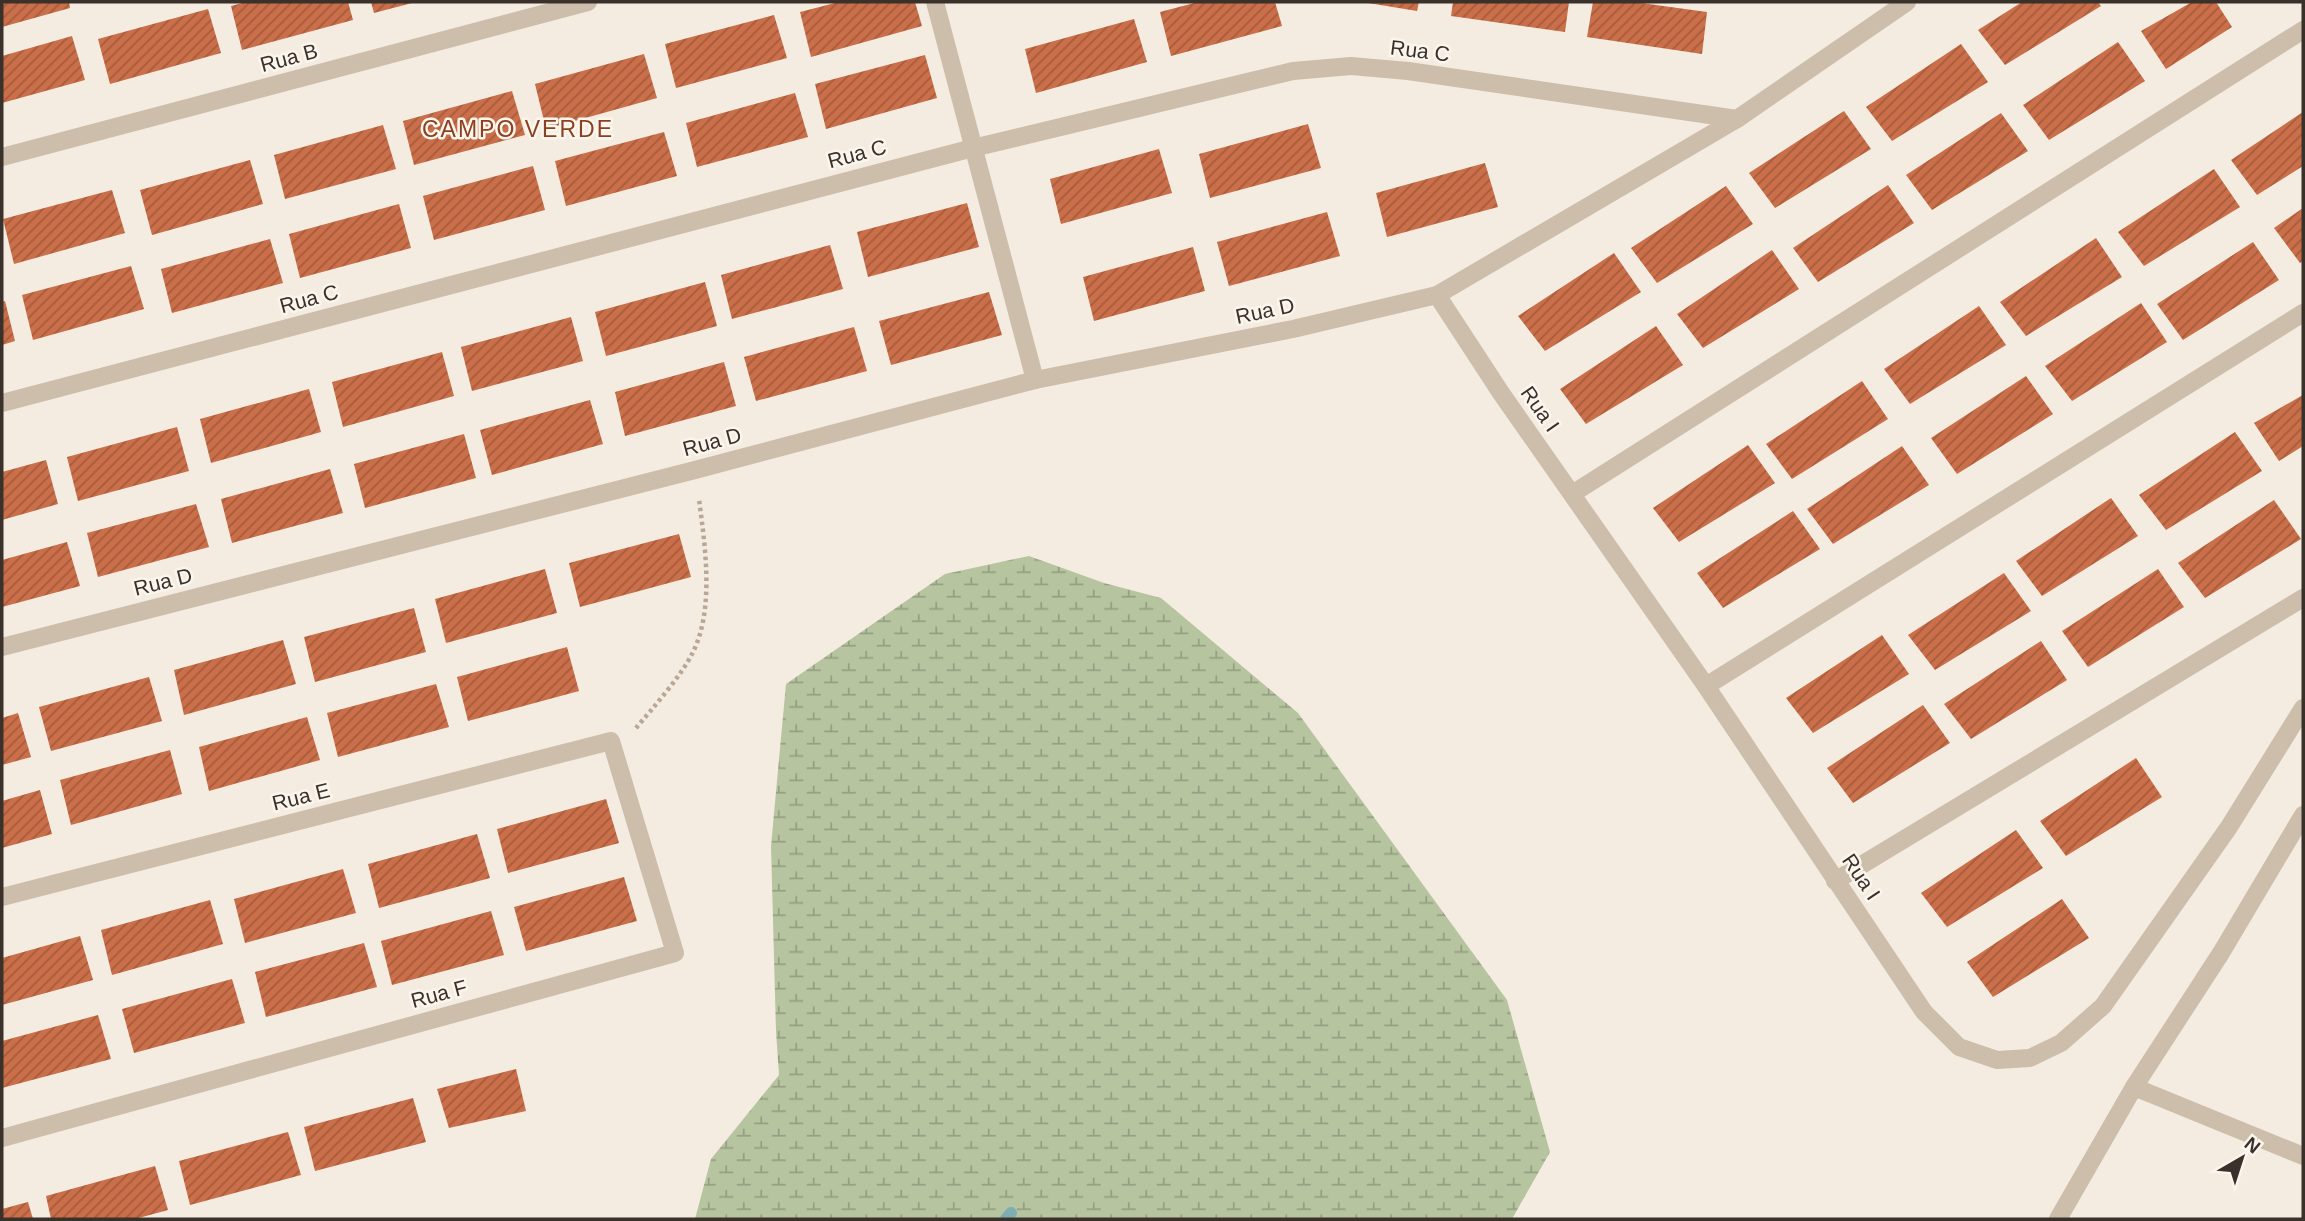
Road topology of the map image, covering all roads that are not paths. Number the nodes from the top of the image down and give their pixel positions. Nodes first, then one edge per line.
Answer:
1 (588, 2) edge
2 (935, 2) edge
3 (1907, 2) edge
4 (2303, 30) edge
5 (1737, 119) junction
6 (973, 148) junction
7 (2, 157) edge
8 (1437, 295) junction
9 (2303, 313) edge
10 (1035, 380) junction
11 (2, 403) edge
12 (1573, 494) junction
13 (2303, 598) edge
14 (2, 647) edge
15 (1706, 686) junction
16 (2303, 708) edge
17 (611, 741) joint
18 (2303, 816) edge
19 (2298, 836) edge
20 (1835, 881) junction
21 (2, 897) edge
22 (2134, 1087) junction
23 (2, 1138) edge
24 (2303, 1156) edge
25 (2058, 1219) edge

1 - 7 street, Rua B
2 - 6 street
3 - 5 street, Rua D
4 - 12 street
5 - 6 street, Rua C
5 - 8 street, Rua D
6 - 10 street
6 - 11 street, Rua C
8 - 10 street, Rua D
8 - 12 street, Rua I
9 - 15 street
10 - 14 street, Rua D
12 - 15 street, Rua I
13 - 20 street
15 - 20 street, Rua I
16 - 20 street, Rua I
17 - 21 street, Rua E
17 - 23 street, Rua F
18 - 19 street
19 - 22 street
22 - 24 street
22 - 25 street

